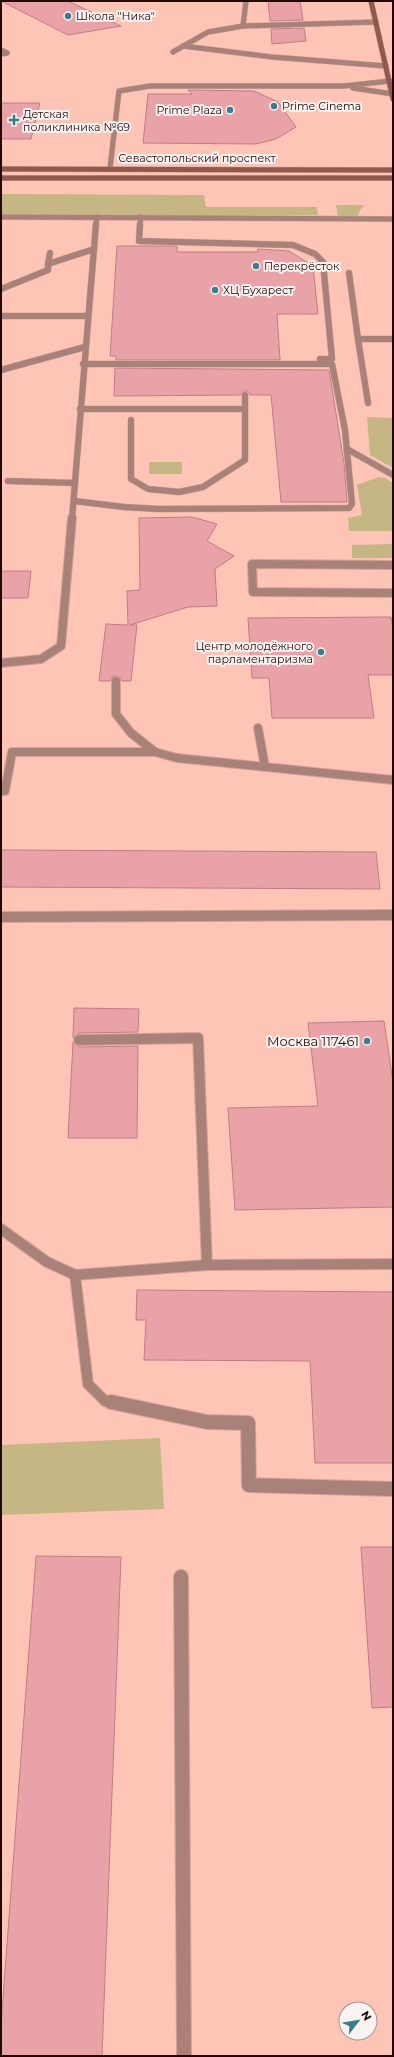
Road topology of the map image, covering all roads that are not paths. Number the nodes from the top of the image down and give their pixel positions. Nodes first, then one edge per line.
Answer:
1 (246, 1) edge
2 (371, 1) edge
3 (376, 22) junction
4 (243, 26) junction
5 (183, 46) junction
6 (1, 50) edge
7 (173, 52) dead end
8 (1, 54) edge
9 (386, 66) junction
10 (390, 81) junction
11 (344, 86) junction
12 (393, 95) edge
13 (110, 168) junction
14 (1, 169) edge
15 (393, 170) edge
16 (1, 178) edge
17 (393, 178) edge
18 (1, 217) edge
19 (97, 217) junction
20 (141, 217) junction
21 (393, 219) edge
22 (94, 249) junction
23 (50, 253) dead end
24 (48, 264) junction
25 (349, 273) dead end
26 (1, 289) edge
27 (1, 316) edge
28 (88, 316) junction
29 (358, 339) junction
30 (393, 339) edge
31 (85, 347) junction
32 (84, 361) junction
33 (1, 370) edge
34 (245, 395) dead end
35 (368, 404) dead end
36 (80, 409) junction
37 (245, 409) junction
38 (131, 420) dead end
39 (347, 449) junction
40 (393, 475) edge
41 (8, 481) dead end
42 (75, 483) junction
43 (74, 501) junction
44 (393, 565) edge
45 (393, 593) edge
46 (1, 663) edge
47 (116, 681) dead end
48 (258, 728) dead end
49 (155, 752) junction
50 (265, 767) junction
51 (393, 780) edge
52 (1, 791) edge
53 (393, 915) edge
54 (1, 917) edge
55 (79, 1040) dead end
56 (1, 1229) edge
57 (393, 1264) edge
58 (207, 1265) junction
59 (75, 1275) junction
60 (393, 1489) edge
61 (181, 1577) dead end
62 (184, 2056) edge

1 - 4 lane
2 - 3 main road
3 - 4 lane
3 - 9 main road
4 - 5 lane
5 - 7 lane
5 - 9 lane
6 - 8 lane
9 - 10 main road
10 - 11 lane
10 - 12 main road
11 - 12 lane
11 - 13 lane
13 - 14 main road, Севастопольский проспект
13 - 15 main road, Севастопольский проспект
16 - 17 main road, Севастопольский проспект
18 - 19 lane
19 - 20 lane
19 - 22 lane
20 - 21 lane
20 - 32 lane
22 - 24 lane
22 - 28 lane
23 - 24 lane
24 - 26 lane
25 - 29 lane
27 - 28 lane
28 - 31 lane
29 - 30 lane
29 - 35 lane
31 - 32 lane
31 - 33 lane
32 - 36 lane
32 - 39 lane
34 - 37 lane
36 - 37 lane
36 - 42 lane
37 - 38 lane
39 - 40 lane
39 - 43 lane
41 - 42 lane
42 - 43 lane
43 - 46 lane
44 - 45 lane
47 - 49 lane
48 - 50 lane
49 - 50 lane
49 - 52 lane
50 - 51 lane
53 - 54 lane
55 - 58 lane
56 - 59 lane
57 - 58 lane
58 - 59 lane
59 - 60 lane
61 - 62 lane

